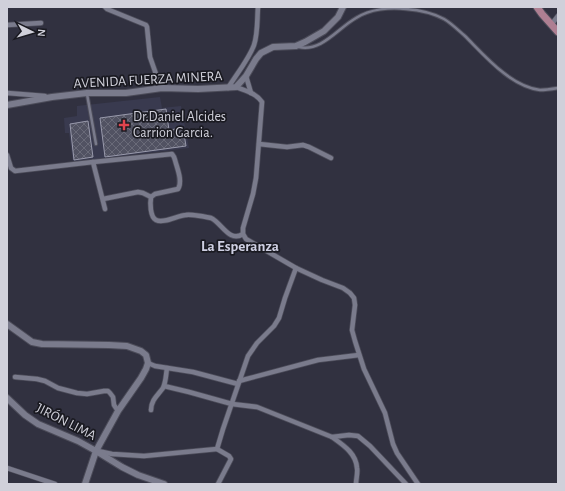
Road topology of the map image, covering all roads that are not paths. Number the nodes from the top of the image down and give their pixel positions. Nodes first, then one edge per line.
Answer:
1 (105, 7) edge
2 (258, 7) edge
3 (343, 7) edge
4 (537, 7) edge
5 (558, 16) edge
6 (41, 23) dead end
7 (7, 25) edge
8 (551, 25) junction
9 (558, 32) edge
10 (296, 46) junction
11 (246, 76) junction
12 (236, 87) junction
13 (162, 88) junction
14 (228, 88) junction
15 (558, 88) edge
16 (251, 92) junction
17 (7, 93) edge
18 (87, 93) junction
19 (52, 97) junction
20 (7, 105) edge
21 (96, 144) dead end
22 (259, 144) junction
23 (7, 155) edge
24 (331, 158) dead end
25 (93, 162) junction
26 (151, 197) junction
27 (103, 199) junction
28 (105, 209) dead end
29 (244, 234) junction
30 (296, 268) junction
31 (7, 324) edge
32 (359, 355) junction
33 (148, 363) junction
34 (167, 368) junction
35 (15, 377) dead end
36 (239, 382) junction
37 (164, 386) junction
38 (7, 398) edge
39 (232, 404) junction
40 (151, 410) dead end
41 (118, 411) junction
42 (332, 437) junction
43 (217, 449) junction
44 (96, 451) junction
45 (7, 468) edge
46 (55, 484) edge
47 (85, 484) edge
48 (164, 484) edge
49 (218, 484) edge
50 (356, 484) edge
51 (406, 484) edge
52 (418, 484) edge

1 - 13 street
2 - 14 street
3 - 10 street
4 - 8 main road
5 - 8 street
6 - 7 street
8 - 9 main road
10 - 11 street, AVENIDA FUERZA MINERA
10 - 15 lane
11 - 12 street, AVENIDA FUERZA MINERA
11 - 16 street
12 - 14 street, AVENIDA FUERZA MINERA
12 - 16 street
13 - 14 street, AVENIDA FUERZA MINERA
13 - 18 street, AVENIDA FUERZA MINERA
16 - 22 street
17 - 19 street
18 - 19 street, AVENIDA FUERZA MINERA
18 - 21 lane
19 - 20 street, AVENIDA FUERZA MINERA
22 - 24 street
22 - 29 street
23 - 25 street
25 - 26 street
25 - 27 street
26 - 27 street
26 - 29 street
27 - 28 street
29 - 30 street
30 - 32 street
30 - 36 street
31 - 33 street
32 - 36 street
32 - 52 street
33 - 34 street
33 - 41 street
34 - 36 street
34 - 37 street
35 - 41 street
36 - 39 street
37 - 39 street
37 - 40 street
38 - 44 street, JIRÓN LIMA
39 - 42 street
39 - 43 street
41 - 44 street
42 - 50 street
42 - 51 street
43 - 44 street
43 - 49 street
44 - 47 street
44 - 48 street, JIRÓN LIMA
45 - 46 street

